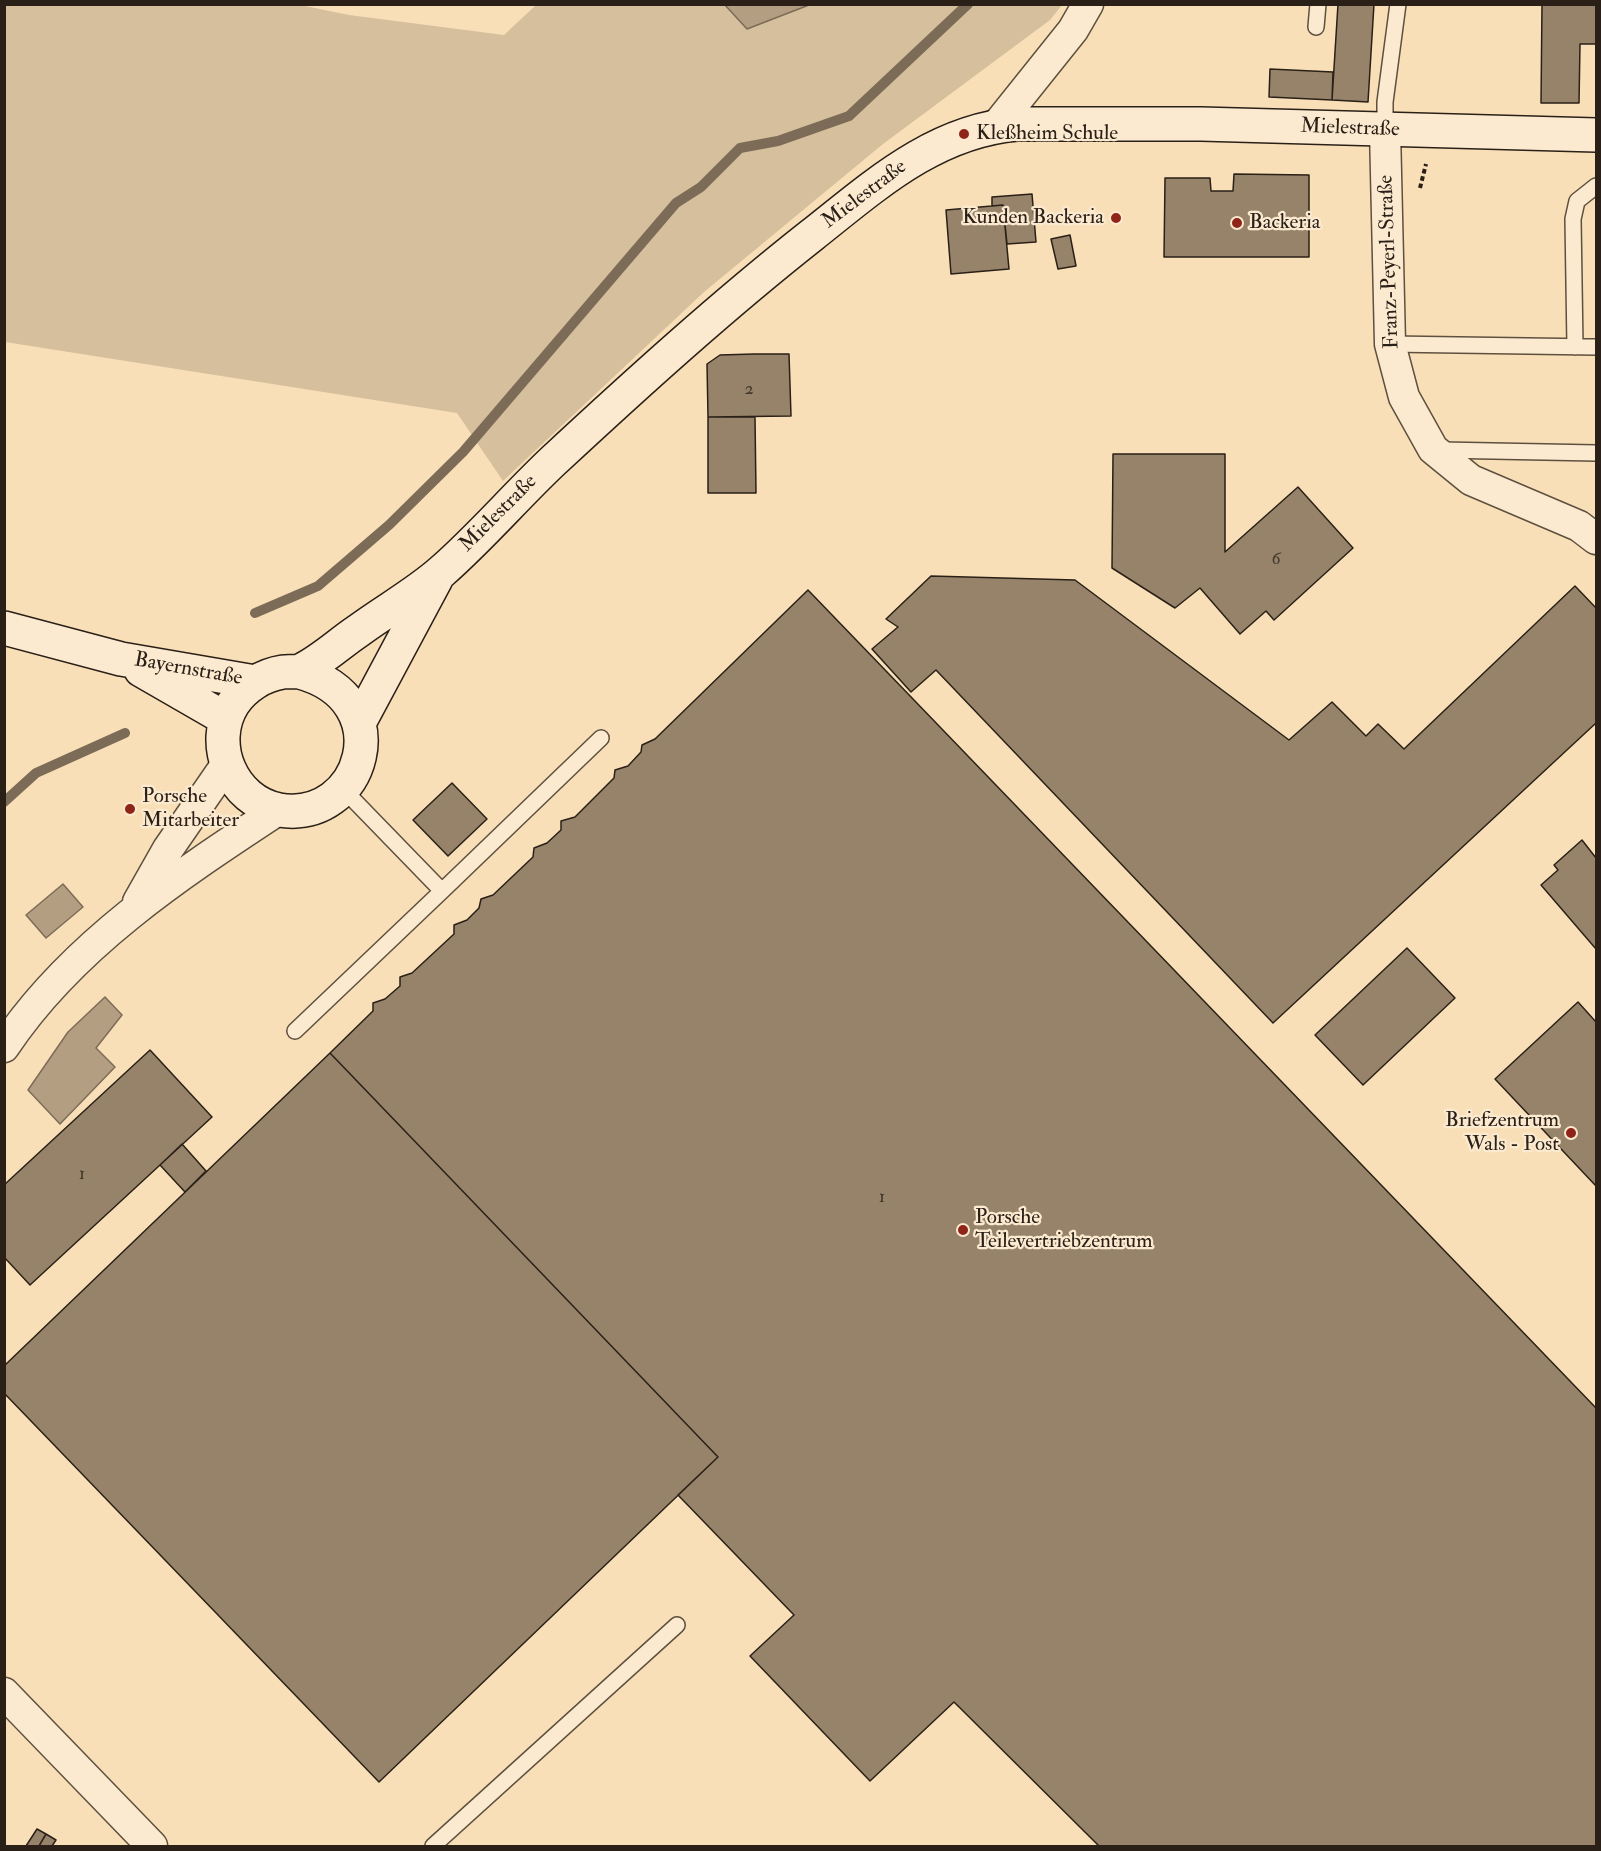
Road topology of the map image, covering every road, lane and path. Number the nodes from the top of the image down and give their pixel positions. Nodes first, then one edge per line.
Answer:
1 (1088, 4) edge
2 (1318, 4) edge
3 (1398, 4) edge
4 (1316, 27) dead end
5 (997, 125) junction
6 (1385, 130) junction
7 (1596, 135) edge
8 (1596, 186) edge
9 (1390, 344) junction
10 (1575, 346) junction
11 (1596, 347) edge
12 (1433, 449) junction
13 (1596, 453) edge
14 (1596, 539) edge
15 (439, 573) junction
16 (4, 628) edge
17 (121, 659) junction
18 (300, 672) junction
19 (255, 682) junction
20 (226, 719) junction
21 (359, 723) junction
22 (601, 738) dead end
23 (226, 765) junction
24 (343, 789) junction
25 (278, 810) junction
26 (442, 891) junction
27 (131, 915) junction
28 (295, 1031) dead end
29 (4, 1047) edge
30 (677, 1625) dead end
31 (4, 1694) edge
32 (152, 1846) edge
33 (433, 1846) edge

1 - 5 street
2 - 4 lane
3 - 6 lane
5 - 6 street, Mielestraße
5 - 15 street, Mielestraße
6 - 7 street, Mielestraße
6 - 9 street, Franz-Peyerl-Straße
8 - 10 lane
9 - 10 lane
9 - 12 street, Franz-Peyerl-Straße
10 - 11 lane
12 - 13 lane
12 - 14 street, Franz-Peyerl-Straße
15 - 18 street, Mielestraße
15 - 21 street, Mielestraße
16 - 17 street, Bayernstraße
17 - 19 street, Bayernstraße
17 - 20 street, Bayernstraße
18 - 19 street, Mielestraße
18 - 21 street, Mielestraße
19 - 20 street, Mielestraße
20 - 23 street, Mielestraße
21 - 24 street, Mielestraße
22 - 26 lane
23 - 25 street, Mielestraße
23 - 27 street
24 - 25 street, Mielestraße
24 - 26 lane
25 - 27 street
26 - 28 lane
27 - 29 street
30 - 33 lane
31 - 32 street

